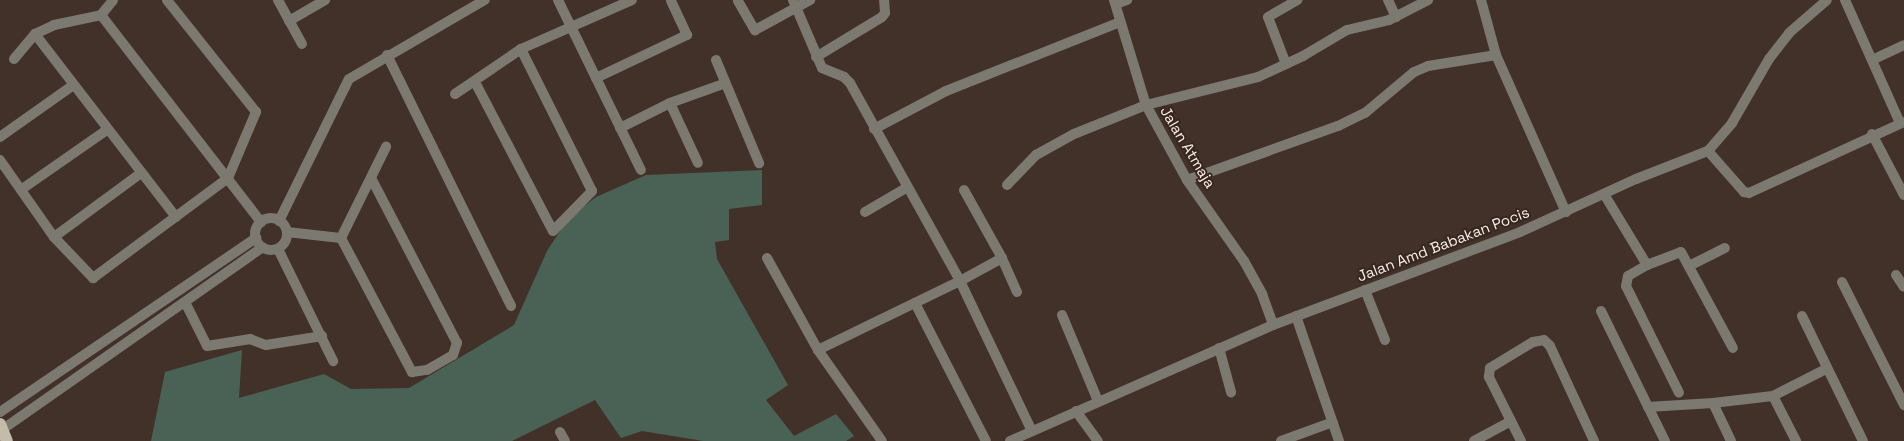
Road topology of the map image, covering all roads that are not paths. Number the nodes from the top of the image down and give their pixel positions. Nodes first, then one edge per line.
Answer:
1 (113, 0) edge
2 (167, 0) edge
3 (278, 0) edge
4 (325, 0) edge
5 (484, 0) edge
6 (558, 0) edge
7 (632, 0) edge
8 (671, 0) edge
9 (810, 0) edge
10 (884, 0) edge
11 (1127, 0) edge
12 (1298, 0) edge
13 (1388, 0) edge
14 (1428, 0) edge
15 (1481, 0) edge
16 (1826, 0) edge
17 (1845, 0) edge
18 (738, 1) dead end
19 (1115, 2) edge
20 (795, 5) edge
21 (101, 15) junction
22 (1396, 17) junction
23 (289, 21) junction
24 (1120, 22) junction
25 (571, 25) junction
26 (35, 34) junction
27 (302, 44) dead end
28 (1904, 46) edge
29 (521, 49) junction
30 (388, 55) junction
31 (1496, 55) junction
32 (816, 57) junction
33 (14, 59) dead end
34 (716, 60) dead end
35 (1872, 60) junction
36 (1286, 64) junction
37 (596, 78) junction
38 (474, 82) junction
39 (726, 83) junction
40 (72, 86) junction
41 (455, 94) dead end
42 (670, 104) junction
43 (1146, 105) junction
44 (1902, 122) edge
45 (620, 128) junction
46 (874, 129) junction
47 (107, 130) junction
48 (1872, 134) junction
49 (0, 136) edge
50 (386, 147) dead end
51 (1708, 151) junction
52 (0, 160) edge
53 (698, 163) dead end
54 (759, 163) dead end
55 (641, 170) dead end
56 (141, 173) junction
57 (228, 178) junction
58 (370, 178) junction
59 (1187, 180) junction
60 (1007, 185) dead end
61 (906, 188) junction
62 (22, 189) junction
63 (964, 190) dead end
64 (1604, 194) junction
65 (1904, 195) edge
66 (865, 212) dead end
67 (1566, 212) junction
68 (176, 217) junction
69 (279, 221) junction
70 (262, 222) junction
71 (287, 232) junction
72 (54, 236) junction
73 (256, 238) junction
74 (341, 238) junction
75 (264, 247) junction
76 (1725, 248) dead end
77 (278, 249) junction
78 (767, 258) dead end
79 (1002, 258) junction
80 (1647, 265) junction
81 (1689, 266) junction
82 (1896, 275) dead end
83 (960, 281) junction
84 (1842, 282) dead end
85 (1904, 287) edge
86 (1365, 290) junction
87 (1018, 292) dead end
88 (185, 302) junction
89 (915, 302) junction
90 (511, 306) dead end
91 (1601, 311) dead end
92 (1062, 315) dead end
93 (1296, 316) junction
94 (1802, 316) dead end
95 (1273, 325) junction
96 (116, 333) junction
97 (322, 336) junction
98 (1385, 340) dead end
99 (125, 344) junction
100 (1219, 348) junction
101 (1733, 348) dead end
102 (818, 350) junction
103 (333, 361) dead end
104 (1826, 369) junction
105 (1231, 392) dead end
106 (1679, 393) dead end
107 (1773, 396) junction
108 (1098, 401) junction
109 (1713, 403) junction
110 (1904, 405) edge
111 (1648, 407) junction
112 (1076, 411) junction
113 (0, 412) edge
114 (1511, 421) junction
115 (1333, 422) junction
116 (1032, 431) junction
117 (3, 434) edge
118 (882, 441) edge
119 (986, 441) edge
120 (1010, 441) edge
121 (1098, 441) edge
122 (1281, 441) edge
123 (1339, 441) edge
124 (1474, 441) edge
125 (1521, 441) edge
126 (1594, 441) edge
127 (1665, 441) edge
128 (1732, 441) edge
129 (1796, 441) edge
130 (1863, 441) edge

1 - 21 street
2 - 57 street
3 - 23 street
4 - 23 street
5 - 30 street
6 - 25 street
7 - 25 street
8 - 37 street
9 - 20 street
10 - 32 street
11 - 19 street
12 - 36 street
13 - 22 street
14 - 22 street
15 - 31 street
16 - 51 street, Jalan Amd Babakan Pocis
17 - 35 street
18 - 20 street
19 - 24 street, Jalan Atmaja
20 - 32 street
21 - 26 street
21 - 57 street
22 - 36 street
23 - 27 street
24 - 43 street, Jalan Atmaja
24 - 46 street
25 - 29 street
25 - 37 street
26 - 33 street
26 - 40 street
28 - 35 street
29 - 38 street
29 - 38 street
30 - 69 street
30 - 90 street
31 - 59 street
31 - 67 street
32 - 46 street
34 - 39 street
35 - 44 street
36 - 43 street
37 - 45 street
38 - 41 street
39 - 42 street
39 - 54 street
40 - 47 street
40 - 49 street
42 - 45 street
42 - 53 street
43 - 59 street, Jalan Atmaja
43 - 60 street
44 - 48 street
45 - 55 street
46 - 61 street
47 - 56 street
47 - 62 street
48 - 51 street
48 - 65 street
50 - 58 street
51 - 64 street, Jalan Amd Babakan Pocis
52 - 62 street
56 - 68 street
56 - 72 street
57 - 68 street
57 - 70 street
58 - 74 street
58 - 74 street
59 - 95 street, Jalan Atmaja
61 - 66 street
61 - 83 street
62 - 72 street
63 - 79 street
64 - 67 street, Jalan Amd Babakan Pocis
64 - 80 street
67 - 86 street, Jalan Amd Babakan Pocis
68 - 72 street
69 - 70 street
69 - 71 street
70 - 73 street
71 - 74 street
71 - 77 street
73 - 75 street
73 - 96 street
75 - 77 street
75 - 88 street
76 - 81 street
77 - 97 street
78 - 102 street
79 - 83 street
79 - 87 street
80 - 81 street
80 - 106 street
81 - 101 street
82 - 85 street
83 - 89 street
83 - 116 street
84 - 110 street
86 - 93 street, Jalan Amd Babakan Pocis
86 - 98 street
88 - 97 street
88 - 99 street
89 - 102 street
89 - 119 street
91 - 111 street
92 - 108 street
93 - 95 street, Jalan Amd Babakan Pocis
93 - 115 street
94 - 104 street
95 - 100 street, Jalan Amd Babakan Pocis
96 - 99 street
96 - 113 street
97 - 103 street
99 - 117 street
100 - 105 street
100 - 108 street, Jalan Amd Babakan Pocis
102 - 118 street
104 - 107 street
104 - 130 street
107 - 109 street
107 - 129 street
108 - 112 street, Jalan Amd Babakan Pocis
109 - 111 street
109 - 128 street
111 - 127 street
112 - 116 street, Jalan Amd Babakan Pocis
112 - 121 street
114 - 124 street
114 - 125 street
114 - 126 street
115 - 122 street
115 - 123 street
116 - 120 street, Jalan Amd Babakan Pocis

